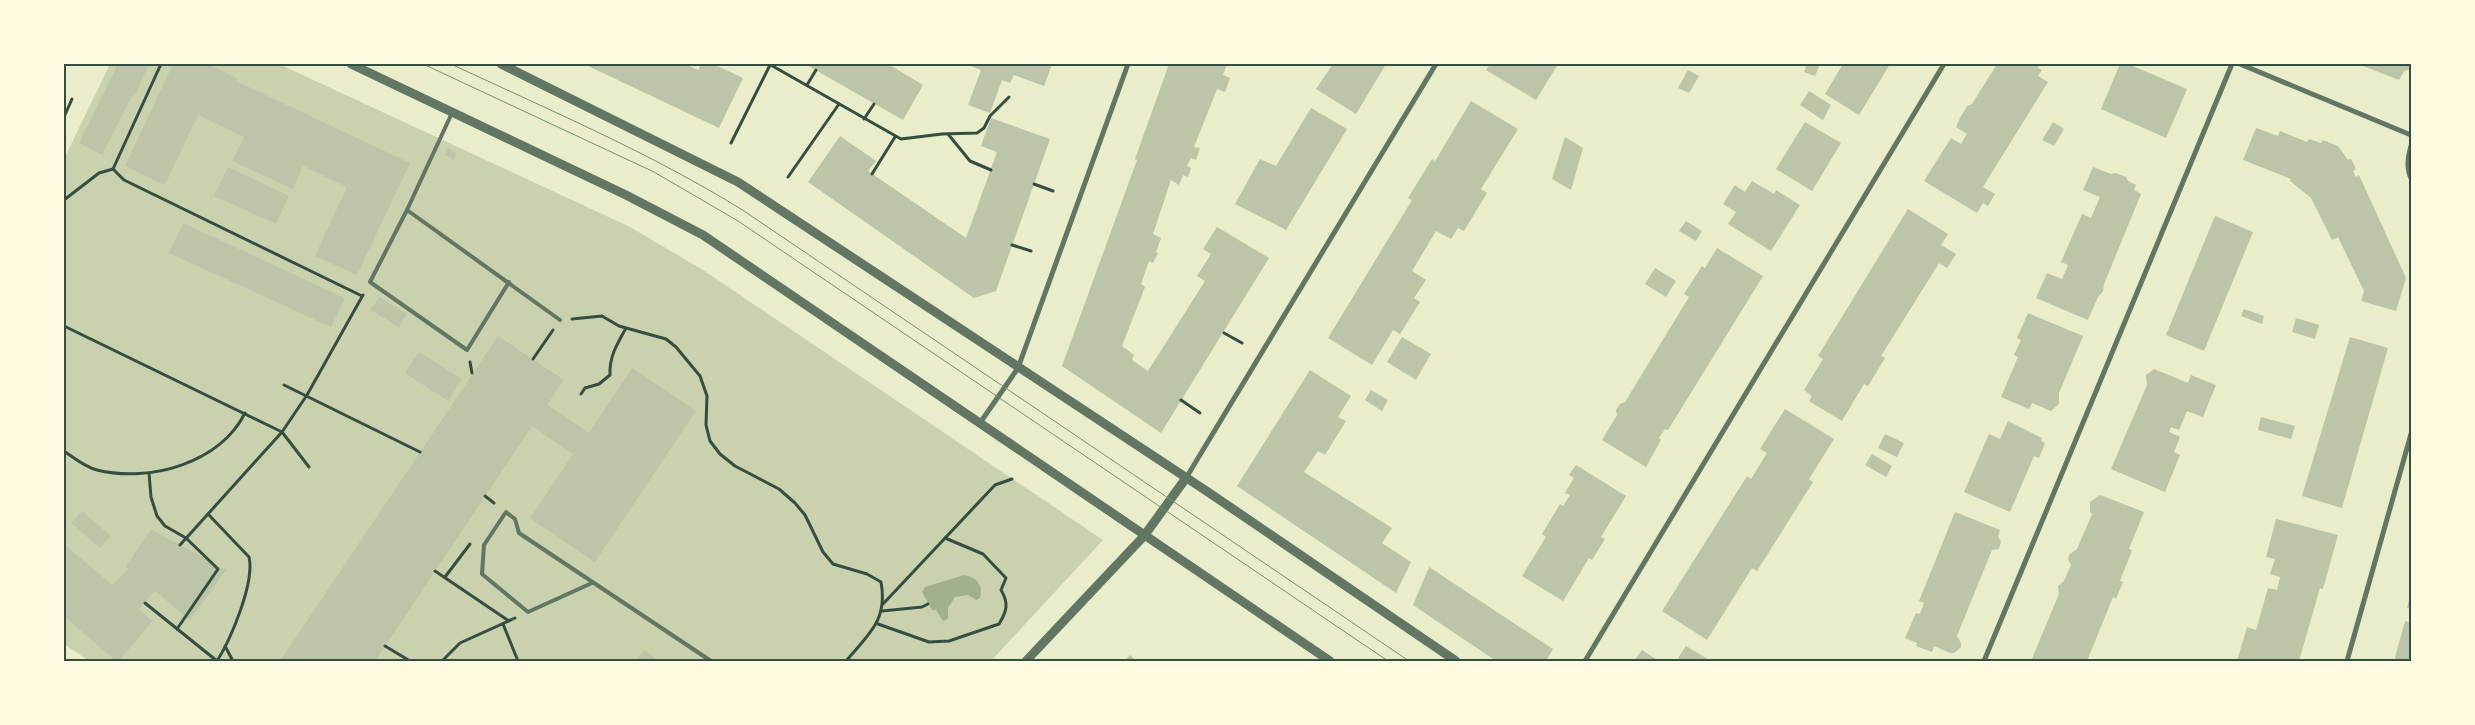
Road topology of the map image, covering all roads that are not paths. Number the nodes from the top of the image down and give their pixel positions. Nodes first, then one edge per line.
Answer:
1 (351, 64) edge
2 (501, 64) edge
3 (1128, 64) edge
4 (1436, 64) edge
5 (1944, 64) edge
6 (2232, 64) edge
7 (2240, 64) edge
8 (453, 110) junction
9 (2411, 135) edge
10 (2411, 146) edge
11 (2411, 178) edge
12 (407, 210) junction
13 (508, 282) junction
14 (560, 320) road end
15 (1018, 368) junction
16 (980, 424) junction
17 (2411, 434) edge
18 (1186, 478) junction
19 (1144, 536) junction
20 (592, 583) junction
21 (711, 661) edge
22 (1026, 661) edge
23 (1330, 661) edge
24 (1456, 661) edge
25 (1584, 661) edge
26 (1984, 661) edge
27 (2348, 661) edge

1 - 8 street
2 - 15 street
3 - 15 street
4 - 18 street
5 - 25 street
6 - 26 street
7 - 9 street
8 - 12 lane
8 - 16 street
10 - 11 street
12 - 13 lane
12 - 13 lane
13 - 14 lane
15 - 16 street
15 - 18 street
16 - 19 street
17 - 27 street
18 - 19 street
18 - 24 street
19 - 22 street
19 - 23 street
20 - 20 lane
20 - 21 lane

